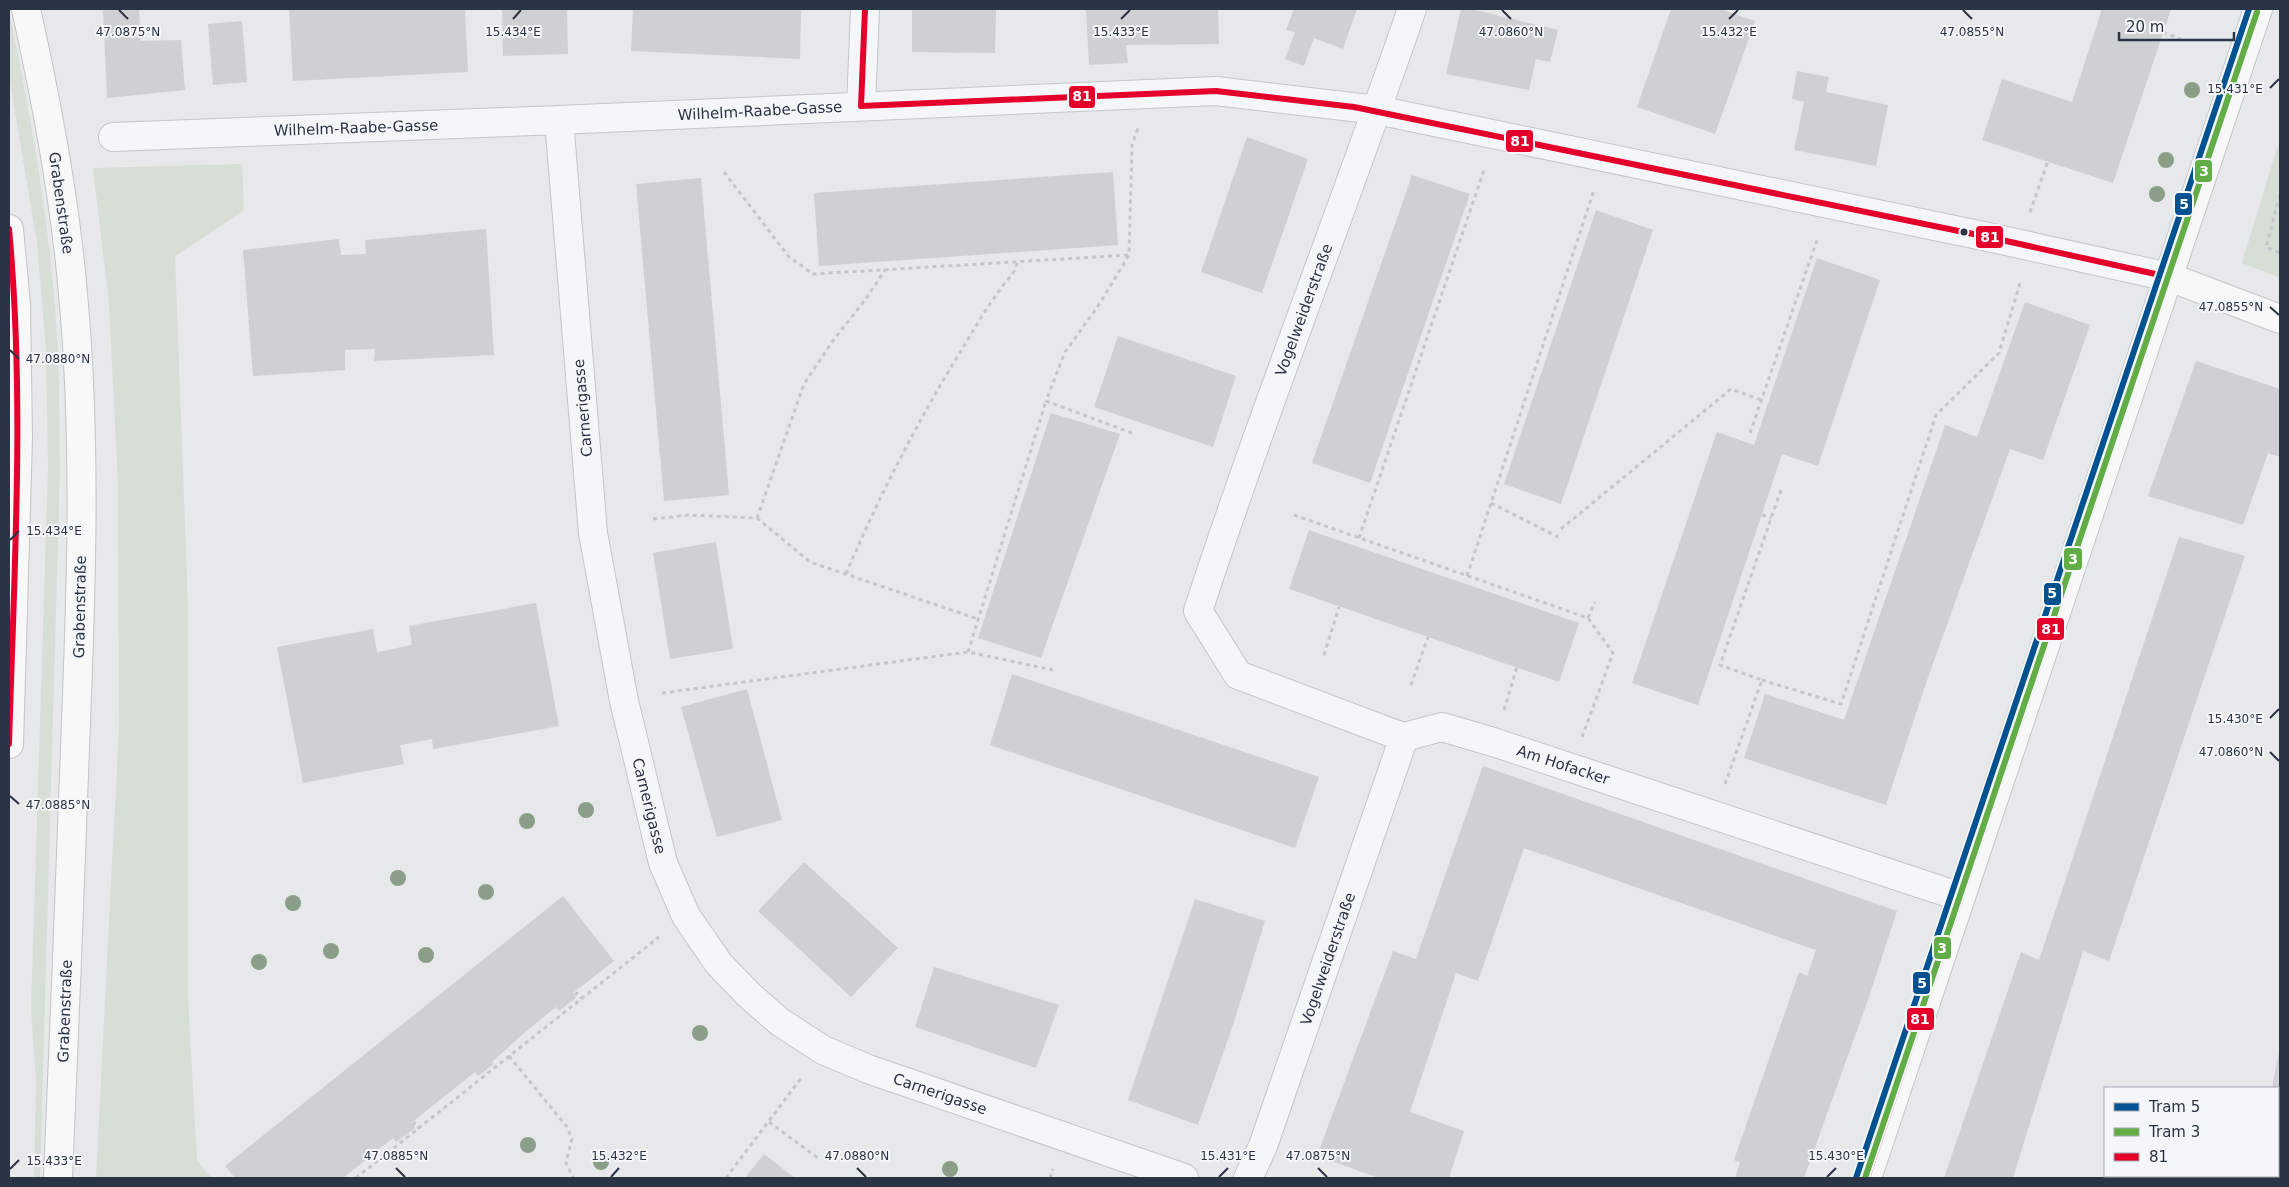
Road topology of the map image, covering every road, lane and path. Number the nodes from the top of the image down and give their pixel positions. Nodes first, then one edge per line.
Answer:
1 (26, 9) edge
2 (865, 9) edge
3 (1412, 9) edge
4 (2258, 9) edge
5 (2163, 32) dead end
6 (2185, 41) dead end
7 (861, 106) junction
8 (1377, 110) junction
9 (560, 120) junction
10 (1138, 127) dead end
11 (113, 137) dead end
12 (1487, 161) dead end
13 (2048, 161) dead end
14 (724, 172) dead end
15 (1596, 182) dead end
16 (2280, 195) edge
17 (2030, 213) dead end
18 (1821, 229) dead end
19 (9, 230) edge
20 (2280, 253) edge
21 (1129, 255) junction
22 (1017, 262) junction
23 (885, 270) junction
24 (2023, 273) dead end
25 (2170, 277) junction
26 (2280, 319) edge
27 (1761, 400) junction
28 (1046, 401) junction
29 (1132, 433) dead end
30 (1750, 433) dead end
31 (1782, 487) dead end
32 (1491, 503) junction
33 (1294, 515) dead end
34 (1762, 515) dead end
35 (757, 518) junction
36 (1771, 518) junction
37 (653, 519) dead end
38 (1561, 529) dead end
39 (1558, 537) dead end
40 (1359, 538) junction
41 (846, 574) junction
42 (1467, 576) junction
43 (1595, 602) dead end
44 (1339, 607) dead end
45 (1588, 618) junction
46 (978, 619) junction
47 (1428, 637) dead end
48 (968, 652) junction
49 (1324, 655) dead end
50 (1517, 667) dead end
51 (1052, 670) dead end
52 (1762, 680) junction
53 (1411, 685) dead end
54 (662, 694) dead end
55 (1502, 715) dead end
56 (1404, 737) junction
57 (1581, 740) dead end
58 (9, 744) edge
59 (1723, 791) dead end
60 (1961, 896) junction
61 (662, 934) dead end
62 (575, 995) dead end
63 (582, 998) junction
64 (509, 1056) junction
65 (492, 1062) dead end
66 (499, 1064) junction
67 (804, 1076) dead end
68 (768, 1122) junction
69 (412, 1125) dead end
70 (419, 1128) junction
71 (818, 1158) dead end
72 (1054, 1168) dead end
73 (58, 1178) edge
74 (356, 1178) edge
75 (573, 1178) edge
76 (727, 1178) edge
77 (1050, 1178) edge
78 (1184, 1178) edge
79 (1248, 1178) edge
80 (1867, 1178) edge

1 - 73 main road, Grabenstraße
2 - 7 street
3 - 8 street, Vogelweiderstraße
4 - 25 main road
5 - 6 path
7 - 8 street, Wilhelm-Raabe-Gasse
7 - 9 street, Wilhelm-Raabe-Gasse
8 - 25 street, Wilhelm-Raabe-Gasse
8 - 56 street, Vogelweiderstraße
9 - 11 street, Wilhelm-Raabe-Gasse
9 - 78 street, Carnerigasse
10 - 21 path
12 - 40 path
13 - 17 path
14 - 23 path
15 - 32 path
16 - 20 path
18 - 27 path
19 - 58 main road
21 - 22 path
21 - 28 path
22 - 23 path
22 - 41 path
23 - 35 path
24 - 52 path
25 - 26 main road
25 - 60 main road
27 - 30 path
27 - 38 path
28 - 29 path
28 - 46 path
31 - 36 path
32 - 39 path
32 - 42 path
33 - 40 path
34 - 36 path
35 - 37 path
35 - 41 path
36 - 52 path
40 - 42 path
41 - 46 path
42 - 45 path
43 - 45 path
44 - 49 path
45 - 57 path
46 - 48 path
47 - 53 path
48 - 51 path
48 - 54 path
50 - 55 path
52 - 59 path
56 - 60 street, Am Hofacker
56 - 79 street, Vogelweiderstraße
60 - 80 main road
61 - 63 path
62 - 63 path
63 - 64 path
64 - 66 path
64 - 75 path
65 - 66 path
66 - 70 path
67 - 68 path
68 - 71 path
68 - 76 path
69 - 70 path
70 - 74 path
72 - 77 path

